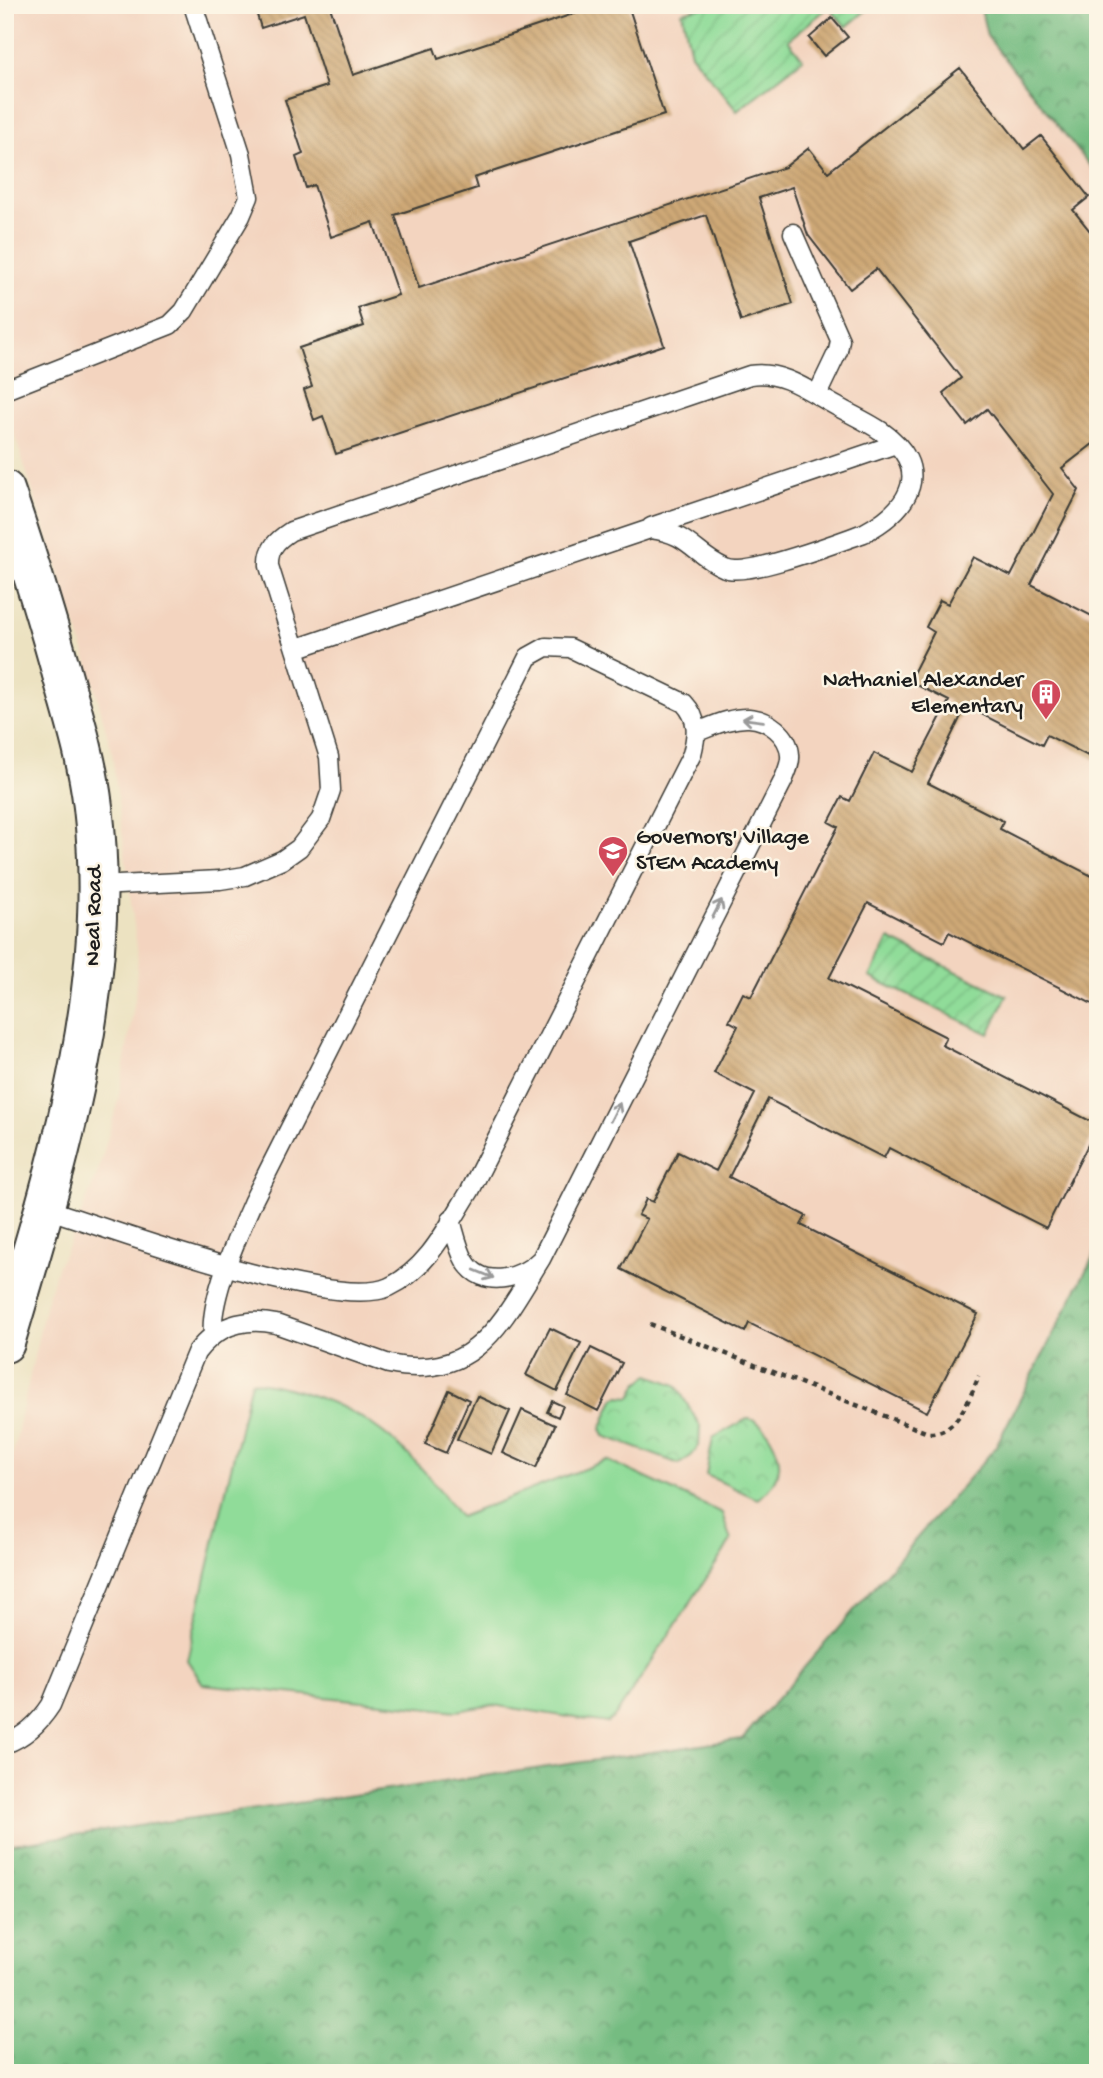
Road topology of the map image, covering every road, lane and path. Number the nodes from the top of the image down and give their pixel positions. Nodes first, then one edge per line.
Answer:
1 (193, 5) edge
2 (793, 233) dead end
3 (5, 390) edge
4 (817, 395) junction
5 (896, 444) junction
6 (5, 490) edge
7 (634, 533) junction
8 (295, 649) junction
9 (697, 732) junction
10 (98, 886) junction
11 (44, 1208) junction
12 (451, 1220) junction
13 (541, 1259) junction
14 (227, 1266) junction
15 (650, 1324) dead end
16 (213, 1335) junction
17 (5, 1343) edge
18 (979, 1376) dead end
19 (5, 1744) edge

1 - 3 lane
2 - 4 lane
4 - 5 lane
4 - 8 lane
5 - 7 lane
5 - 7 lane
6 - 10 street, Neal Road
7 - 8 lane
8 - 10 lane
9 - 12 lane
13 -> 9 lane
9 - 14 lane
10 - 11 street, Neal Road
11 - 14 lane
11 - 17 street, Neal Road
12 -> 13 lane
12 - 14 lane
13 - 16 lane
14 - 16 lane
15 - 18 path
16 - 19 lane

